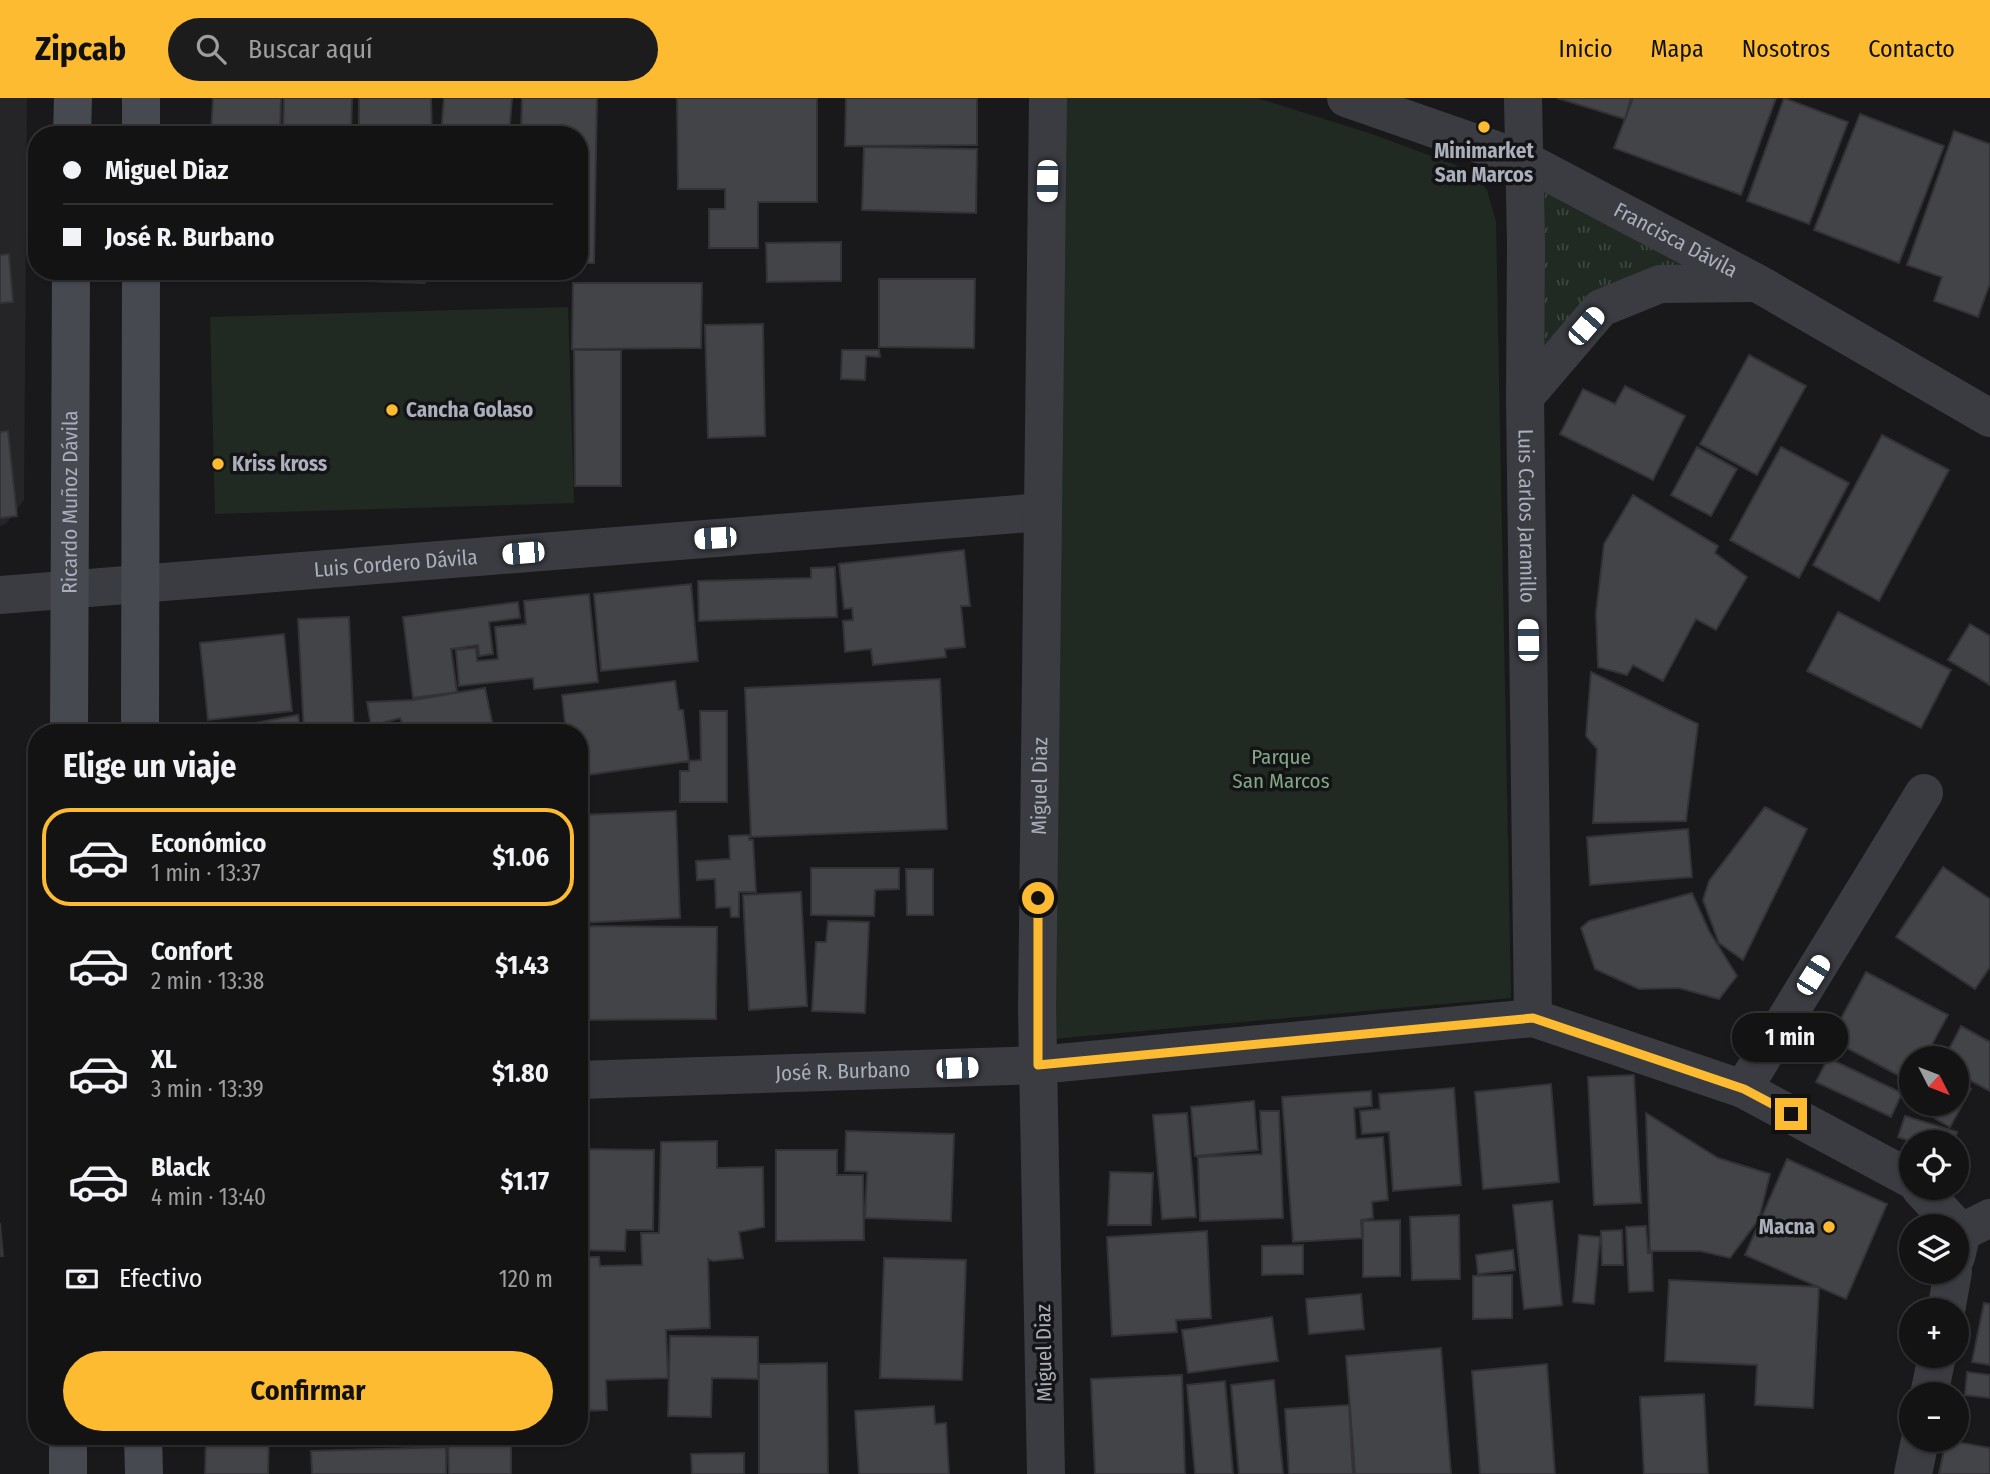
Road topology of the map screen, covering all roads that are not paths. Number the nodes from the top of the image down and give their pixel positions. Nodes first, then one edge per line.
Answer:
1 (73, 98) edge
2 (141, 98) edge
3 (1048, 98) edge
4 (1346, 98) edge
5 (1523, 98) edge
6 (72, 126) edge
7 (141, 126) edge
8 (1524, 160) junction
9 (71, 280) edge
10 (141, 280) edge
11 (1757, 283) junction
12 (1525, 397) junction
13 (1990, 418) edge
14 (1043, 512) junction
15 (141, 584) junction
16 (69, 589) junction
17 (0, 595) edge
18 (69, 724) edge
19 (140, 724) edge
20 (1924, 793) dead end
21 (1533, 1018) junction
22 (1038, 1065) junction
23 (588, 1080) edge
24 (1744, 1089) junction
25 (1899, 1173) edge
26 (1932, 1200) edge
27 (1946, 1214) edge
28 (68, 1445) edge
29 (143, 1445) edge
30 (1918, 1452) edge
31 (68, 1474) edge
32 (144, 1474) edge
33 (1046, 1474) edge
34 (1913, 1474) edge

1 - 6 main road
2 - 7 main road
3 - 14 street, Miguel Diaz
4 - 8 street, Francisca Dávila
5 - 8 street, Luis Carlos Jaramillo
8 - 11 street, Francisca Dávila
8 - 12 street, Luis Carlos Jaramillo
9 - 16 main road, Ricardo Muñoz Dávila
10 - 15 main road
11 - 12 street
11 - 13 street, Francisca Dávila
12 - 21 street, Luis Carlos Jaramillo
14 - 15 street, Luis Cordero Dávila
14 - 22 street, Miguel Diaz
15 - 16 street, Luis Cordero Dávila
15 - 19 main road
16 - 17 street, Luis Cordero Dávila
16 - 18 main road, Ricardo Muñoz Dávila
20 - 24 street
21 - 22 street, José R. Burbano
21 - 24 street, José R. Burbano
22 - 23 street, José R. Burbano
22 - 33 street, Miguel Diaz
24 - 25 street, José R. Burbano
26 - 27 street
28 - 31 main road
29 - 32 main road
30 - 34 street

